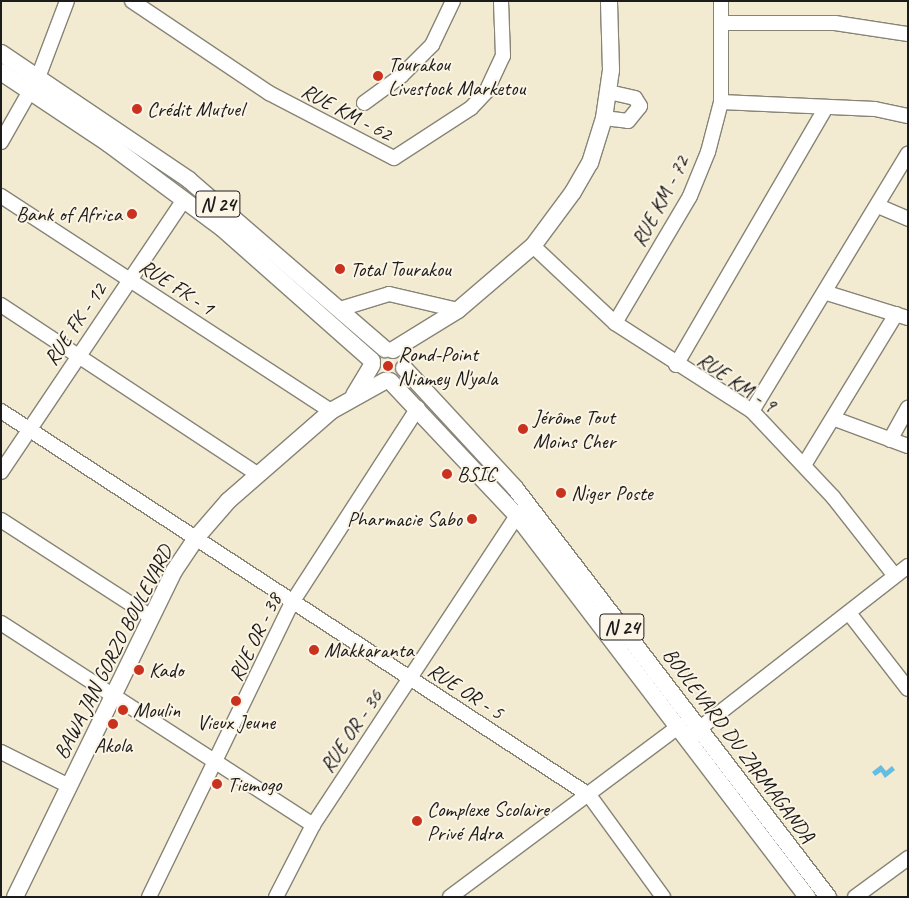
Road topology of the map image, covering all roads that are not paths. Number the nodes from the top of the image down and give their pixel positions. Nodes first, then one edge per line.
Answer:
1 (67, 1) edge
2 (132, 1) edge
3 (453, 1) edge
4 (502, 1) edge
5 (609, 1) edge
6 (722, 1) edge
7 (723, 23) junction
8 (908, 34) edge
9 (1, 53) edge
10 (1, 72) edge
11 (35, 82) junction
12 (608, 92) junction
13 (721, 102) junction
14 (364, 103) dead end
15 (826, 107) junction
16 (908, 116) edge
17 (604, 118) junction
18 (1, 142) edge
19 (908, 153) edge
20 (1, 196) edge
21 (184, 200) junction
22 (878, 206) junction
23 (908, 219) edge
24 (533, 246) junction
25 (129, 280) junction
26 (827, 293) junction
27 (1, 305) edge
28 (340, 309) junction
29 (458, 310) junction
30 (902, 316) edge
31 (615, 323) junction
32 (424, 335) junction
33 (389, 349) junction
34 (79, 356) junction
35 (372, 363) junction
36 (676, 366) junction
37 (404, 367) junction
38 (388, 381) junction
39 (354, 395) junction
40 (418, 408) junction
41 (908, 408) edge
42 (1, 411) edge
43 (331, 411) junction
44 (752, 411) junction
45 (835, 419) junction
46 (29, 429) junction
47 (890, 440) junction
48 (908, 446) edge
49 (804, 465) junction
50 (1, 472) edge
51 (257, 474) junction
52 (517, 516) junction
53 (1, 520) edge
54 (196, 538) junction
55 (908, 566) edge
56 (895, 576) junction
57 (293, 602) junction
58 (849, 613) junction
59 (151, 617) junction
60 (1, 623) edge
61 (410, 678) junction
62 (908, 689) edge
63 (115, 695) junction
64 (689, 731) junction
65 (1, 752) edge
66 (216, 761) junction
67 (69, 786) junction
68 (589, 796) junction
69 (313, 825) junction
70 (908, 858) edge
71 (15, 897) edge
72 (149, 897) edge
73 (276, 897) edge
74 (450, 897) edge
75 (663, 897) edge
76 (807, 897) edge
77 (828, 897) edge
78 (855, 897) edge

1 - 11 street
2 - 4 street, RUE KM - 62
3 - 14 street
5 - 12 main road
6 - 7 street, RUE KM - 72
7 - 8 street
7 - 13 street, RUE KM - 72
9 - 11 main road, N 24
10 - 11 main road, N 24
11 - 18 street
11 - 21 main road, N 24
11 - 28 main road, N 24
12 - 17 main road
12 - 17 street
13 - 15 street
13 - 31 street, RUE KM - 72
15 - 16 street
15 - 36 street
17 - 24 main road
19 - 22 street
20 - 25 street, RUE FK - 1
21 - 25 street, RUE FK - 12
21 - 35 main road, N 24
22 - 23 street
22 - 26 street
24 - 29 main road
24 - 31 street, RUE KM - 9
25 - 34 street, RUE FK - 12
25 - 43 street, RUE FK - 1
26 - 30 street
26 - 44 street
27 - 34 street
28 - 29 street
28 - 33 main road, N 24
29 - 32 main road
30 - 45 street
31 - 36 street, RUE KM - 9
32 - 33 main road
32 - 37 main road
33 - 35 main road
33 - 37 main road
34 - 46 street, RUE FK - 12
34 - 51 street
35 - 38 main road
35 - 39 main road, BAWA JAN GORZO BOULEVARD
36 - 44 street, RUE KM - 9
37 - 38 main road
37 - 64 main road, BOULEVARD DU ZARMAGANDA / N 24
38 - 39 main road, BAWA JAN GORZO BOULEVARD
38 - 40 main road, BOULEVARD DU ZARMAGANDA / N 24
39 - 43 main road, BAWA JAN GORZO BOULEVARD
40 - 52 main road, BOULEVARD DU ZARMAGANDA / N 24
40 - 57 street, RUE OR - 38
41 - 47 street
42 - 46 street, RUE OR - 5
43 - 51 main road, BAWA JAN GORZO BOULEVARD
44 - 49 street, RUE KM - 9
45 - 47 street
45 - 49 street
46 - 50 street, RUE FK - 12
46 - 54 street, RUE OR - 5
47 - 48 street
49 - 56 street, RUE KM - 9
51 - 54 main road, BAWA JAN GORZO BOULEVARD
52 - 61 street, RUE OR - 36
52 - 64 main road, BOULEVARD DU ZARMAGANDA / N 24
53 - 59 street
54 - 57 street, RUE OR - 5
54 - 59 main road, BAWA JAN GORZO BOULEVARD
55 - 56 street
56 - 58 street
57 - 61 street, RUE OR - 5
57 - 66 street, RUE OR - 38
58 - 62 street
58 - 64 street
59 - 63 main road, BAWA JAN GORZO BOULEVARD
60 - 63 street
61 - 68 street, RUE OR - 5
61 - 69 street, RUE OR - 36
63 - 66 street
63 - 67 main road, BAWA JAN GORZO BOULEVARD
64 - 68 street
64 - 76 main road, BOULEVARD DU ZARMAGANDA / N 24
64 - 77 main road, BOULEVARD DU ZARMAGANDA / N 24
65 - 67 street
66 - 69 street
66 - 72 street, RUE OR - 38
67 - 71 main road, BAWA JAN GORZO BOULEVARD
68 - 74 street
68 - 75 street
69 - 73 street, RUE OR - 36
70 - 78 street

